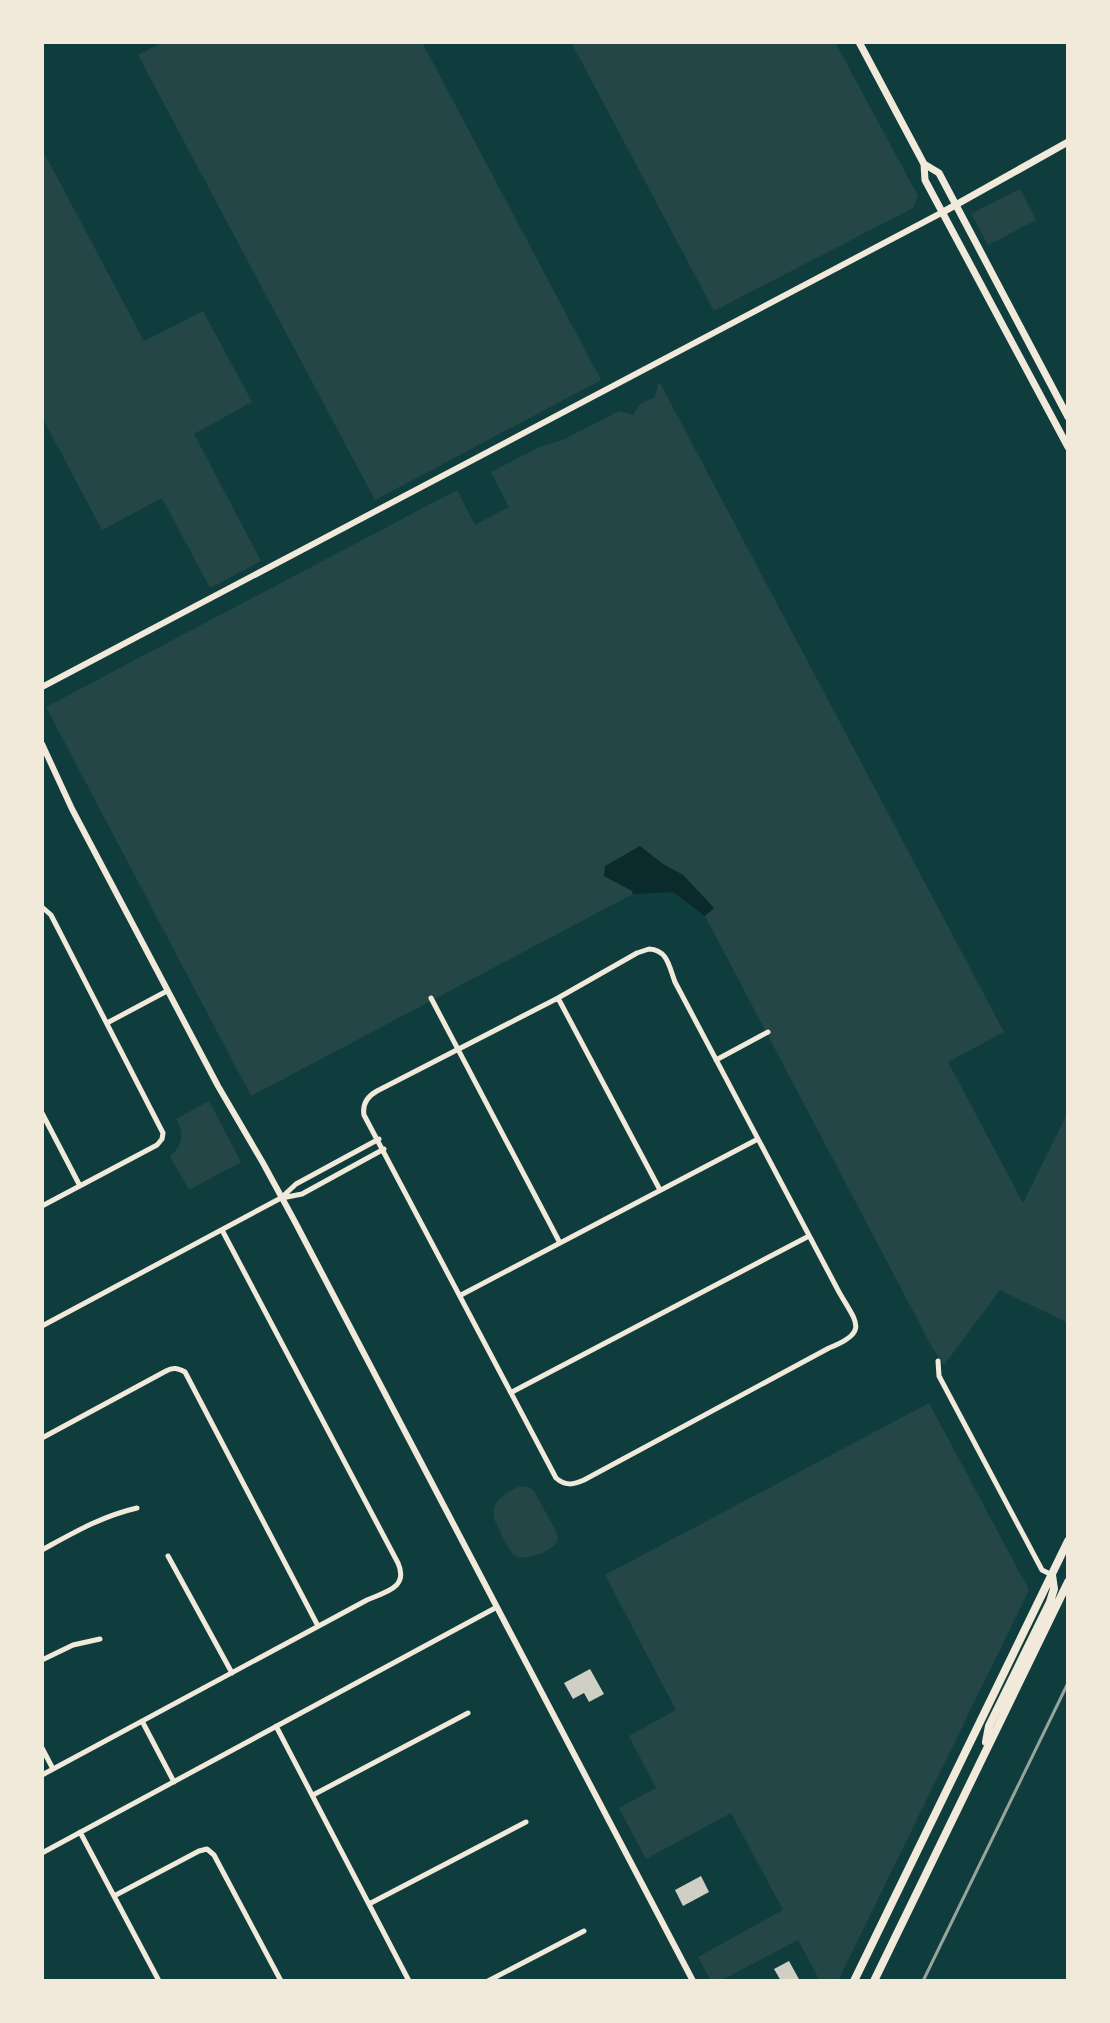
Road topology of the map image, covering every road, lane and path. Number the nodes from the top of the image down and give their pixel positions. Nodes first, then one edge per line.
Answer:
1 (859, 42) edge
2 (1068, 142) edge
3 (924, 164) junction
4 (955, 204) junction
5 (943, 212) junction
6 (1068, 417) edge
7 (1066, 438) edge
8 (1068, 447) edge
9 (42, 687) edge
10 (42, 744) edge
11 (43, 907) edge
12 (167, 991) junction
13 (431, 998) dead end
14 (558, 998) junction
15 (107, 1023) junction
16 (768, 1032) dead end
17 (459, 1049) junction
18 (716, 1060) junction
19 (42, 1113) edge
20 (379, 1139) junction
21 (758, 1139) junction
22 (384, 1149) junction
23 (80, 1186) junction
24 (660, 1190) junction
25 (281, 1198) junction
26 (42, 1206) edge
27 (222, 1230) junction
28 (809, 1236) junction
29 (560, 1243) junction
30 (461, 1295) junction
31 (42, 1326) edge
32 (938, 1361) dead end
33 (512, 1392) junction
34 (42, 1438) edge
35 (137, 1508) dead end
36 (1068, 1541) edge
37 (42, 1550) edge
38 (168, 1556) dead end
39 (1052, 1575) junction
40 (1068, 1582) edge
41 (497, 1607) junction
42 (318, 1626) junction
43 (100, 1639) dead end
44 (42, 1660) edge
45 (232, 1673) junction
46 (468, 1713) dead end
47 (142, 1721) junction
48 (276, 1726) junction
49 (42, 1748) edge
50 (982, 1759) junction
51 (53, 1769) junction
52 (42, 1775) edge
53 (174, 1782) junction
54 (313, 1795) junction
55 (526, 1822) dead end
56 (80, 1832) junction
57 (42, 1853) edge
58 (114, 1896) junction
59 (369, 1904) junction
60 (584, 1931) dead end
61 (159, 1981) edge
62 (281, 1981) edge
63 (409, 1981) edge
64 (488, 1981) edge
65 (693, 1981) edge
66 (854, 1981) edge
67 (874, 1981) edge

1 - 3 main road
2 - 4 main road
3 - 4 main road
3 - 5 main road
4 - 5 main road
4 - 6 main road
5 - 7 main road
5 - 9 street
7 - 8 main road
10 - 12 street
11 - 15 street
12 - 15 street
12 - 25 street
13 - 17 street
14 - 17 street
14 - 18 street
14 - 24 street
15 - 23 street
16 - 18 street
17 - 20 street
17 - 29 street
18 - 21 street
19 - 23 street
20 - 22 street
20 - 25 street
21 - 24 street
21 - 28 street
22 - 25 street
22 - 30 street
23 - 26 street
24 - 29 street
25 - 27 street
25 - 41 street
27 - 31 street
27 - 42 street
28 - 33 street
28 - 33 street
29 - 30 street
30 - 33 street
32 - 39 street
34 - 42 street
35 - 37 street
36 - 39 main road
38 - 45 street
39 - 50 main road
39 - 66 main road
40 - 50 main road
41 - 48 street
41 - 65 street
42 - 45 street
43 - 44 street
45 - 47 street
46 - 54 street
47 - 51 street
47 - 53 street
48 - 53 street
48 - 54 street
49 - 51 street
50 - 67 main road
51 - 52 street
53 - 56 street
54 - 59 street
55 - 59 street
56 - 57 street
56 - 58 street
58 - 61 street
58 - 62 street
59 - 63 street
60 - 64 street

